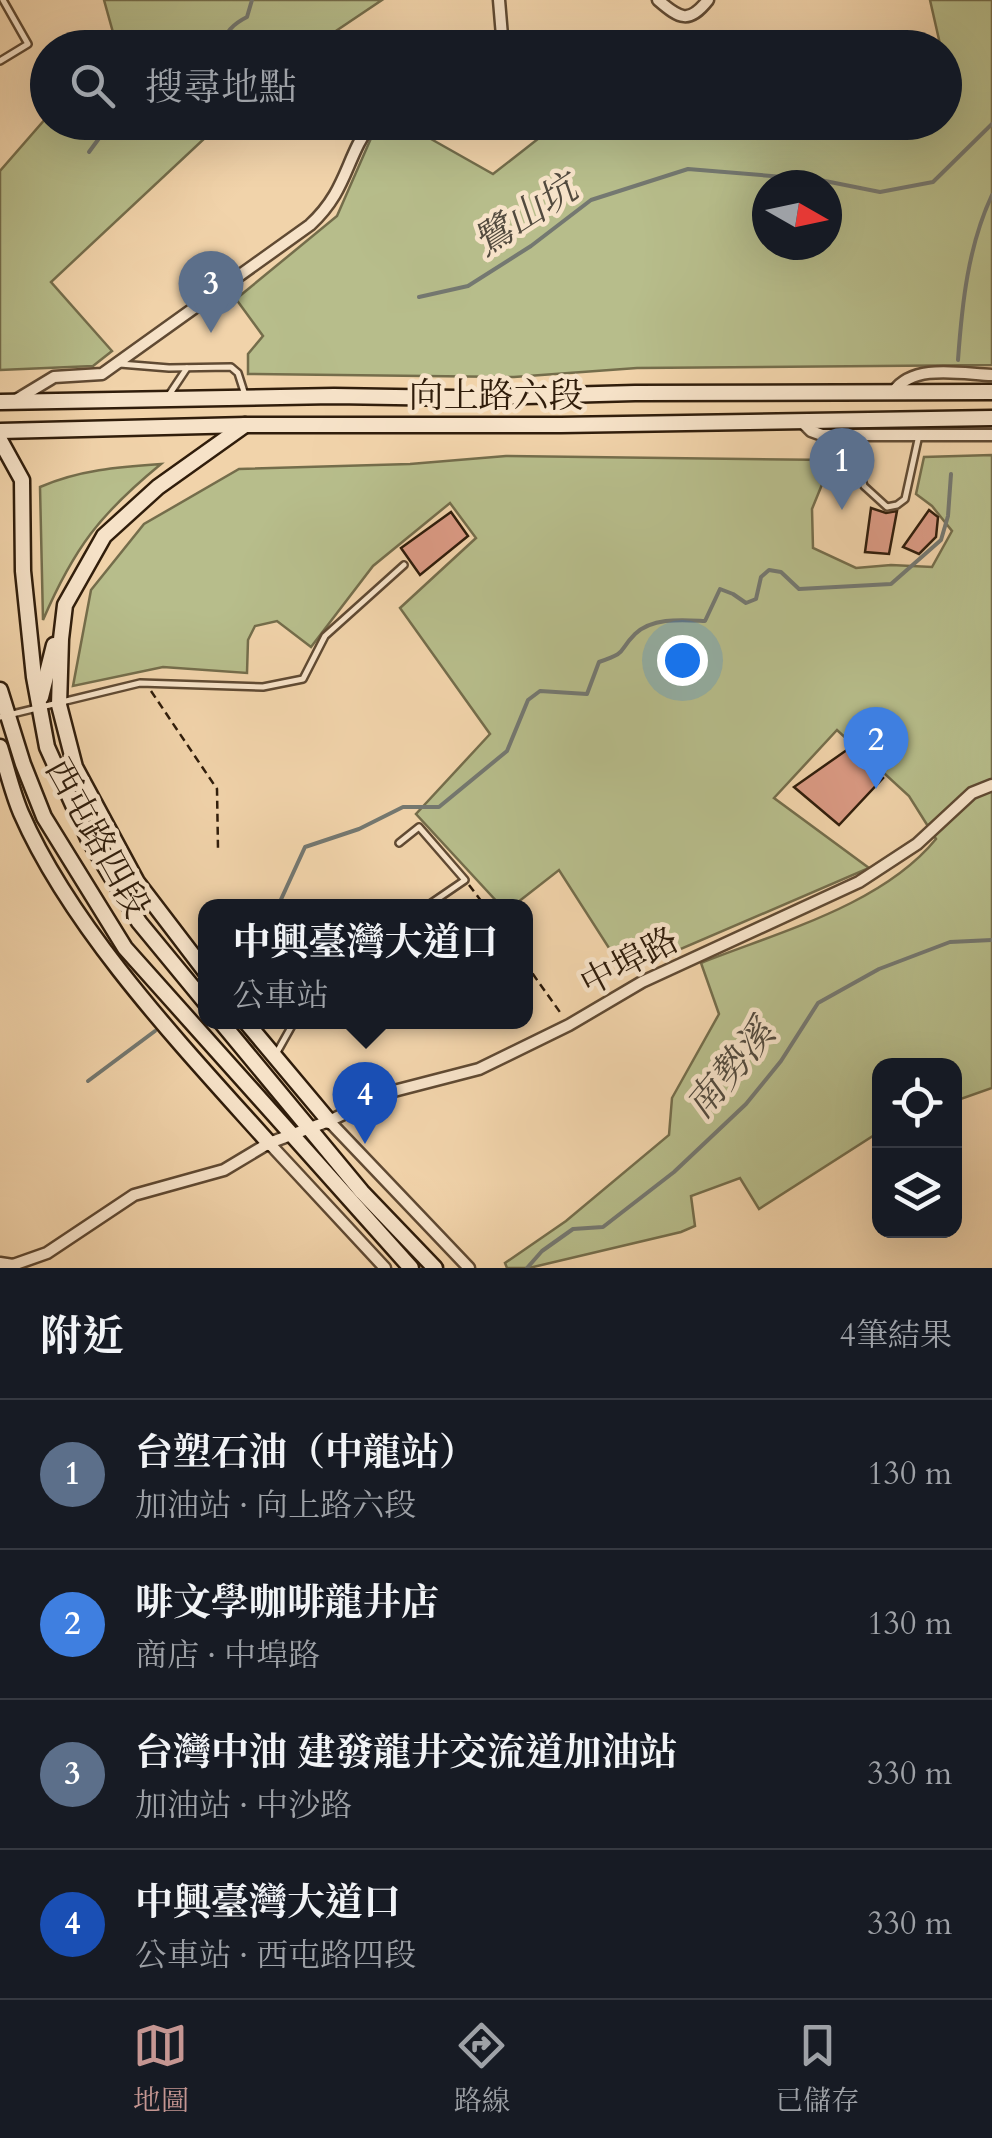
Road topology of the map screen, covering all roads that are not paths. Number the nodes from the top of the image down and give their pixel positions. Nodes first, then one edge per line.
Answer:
1 (2, 0) edge
2 (499, 0) edge
3 (658, 0) edge
4 (708, 0) edge
5 (502, 30) edge
6 (0, 61) edge
7 (361, 140) edge
8 (119, 364) junction
9 (187, 368) junction
10 (992, 375) edge
11 (894, 391) junction
12 (992, 392) edge
13 (246, 398) junction
14 (4, 400) edge
15 (161, 400) junction
16 (992, 418) edge
17 (799, 420) junction
18 (0, 423) edge
19 (246, 424) junction
20 (0, 431) edge
21 (920, 433) junction
22 (849, 434) junction
23 (992, 435) edge
24 (0, 440) edge
25 (404, 565) dead end
26 (65, 605) junction
27 (0, 690) edge
28 (60, 704) junction
29 (38, 708) junction
30 (4, 716) edge
31 (0, 747) edge
32 (992, 784) edge
33 (399, 843) dead end
34 (437, 899) edge
35 (198, 962) edge
36 (198, 994) edge
37 (227, 1029) edge
38 (252, 1029) edge
39 (290, 1029) edge
40 (275, 1057) junction
41 (329, 1121) junction
42 (309, 1128) junction
43 (291, 1133) junction
44 (268, 1144) junction
45 (447, 1249) junction
46 (0, 1263) edge
47 (433, 1264) edge
48 (13, 1266) edge
49 (385, 1268) edge
50 (411, 1268) edge
51 (456, 1268) edge
52 (468, 1268) edge

1 - 6 lane
2 - 5 street
3 - 4 street
7 - 8 street
8 - 9 lane
8 - 14 street
9 - 13 lane
9 - 15 lane
10 - 11 street
11 - 12 street, 向上路六段
11 - 13 street, 向上路六段
13 - 15 street, 向上路六段
14 - 15 street, 向上路六段
14 - 18 street
16 - 17 street, 向上路六段
17 - 19 street, 向上路六段
17 - 22 street
19 - 20 street, 向上路六段
19 - 26 street, 西屯路四段
21 - 22 street
21 - 22 lane
21 - 23 street
24 - 29 street, 西屯路四段
25 - 28 lane
26 - 28 street, 西屯路四段
26 - 29 street
27 - 30 street, 西屯路四段
28 - 29 lane
28 - 35 street, 西屯路四段
29 - 30 lane
29 - 36 street, 西屯路四段
30 - 43 street, 西屯路四段
31 - 44 street, 西屯路四段
32 - 41 street, 中埠路
33 - 34 lane
37 - 42 street
38 - 40 street
39 - 40 lane
40 - 41 street
41 - 42 street, 中埠路
41 - 45 street
42 - 43 street, 中埠路
42 - 47 street
43 - 44 street, 中埠路
43 - 50 street, 西屯路四段
44 - 48 street, 中埠路
44 - 49 street, 西屯路四段
45 - 51 street
45 - 52 street
46 - 48 street

